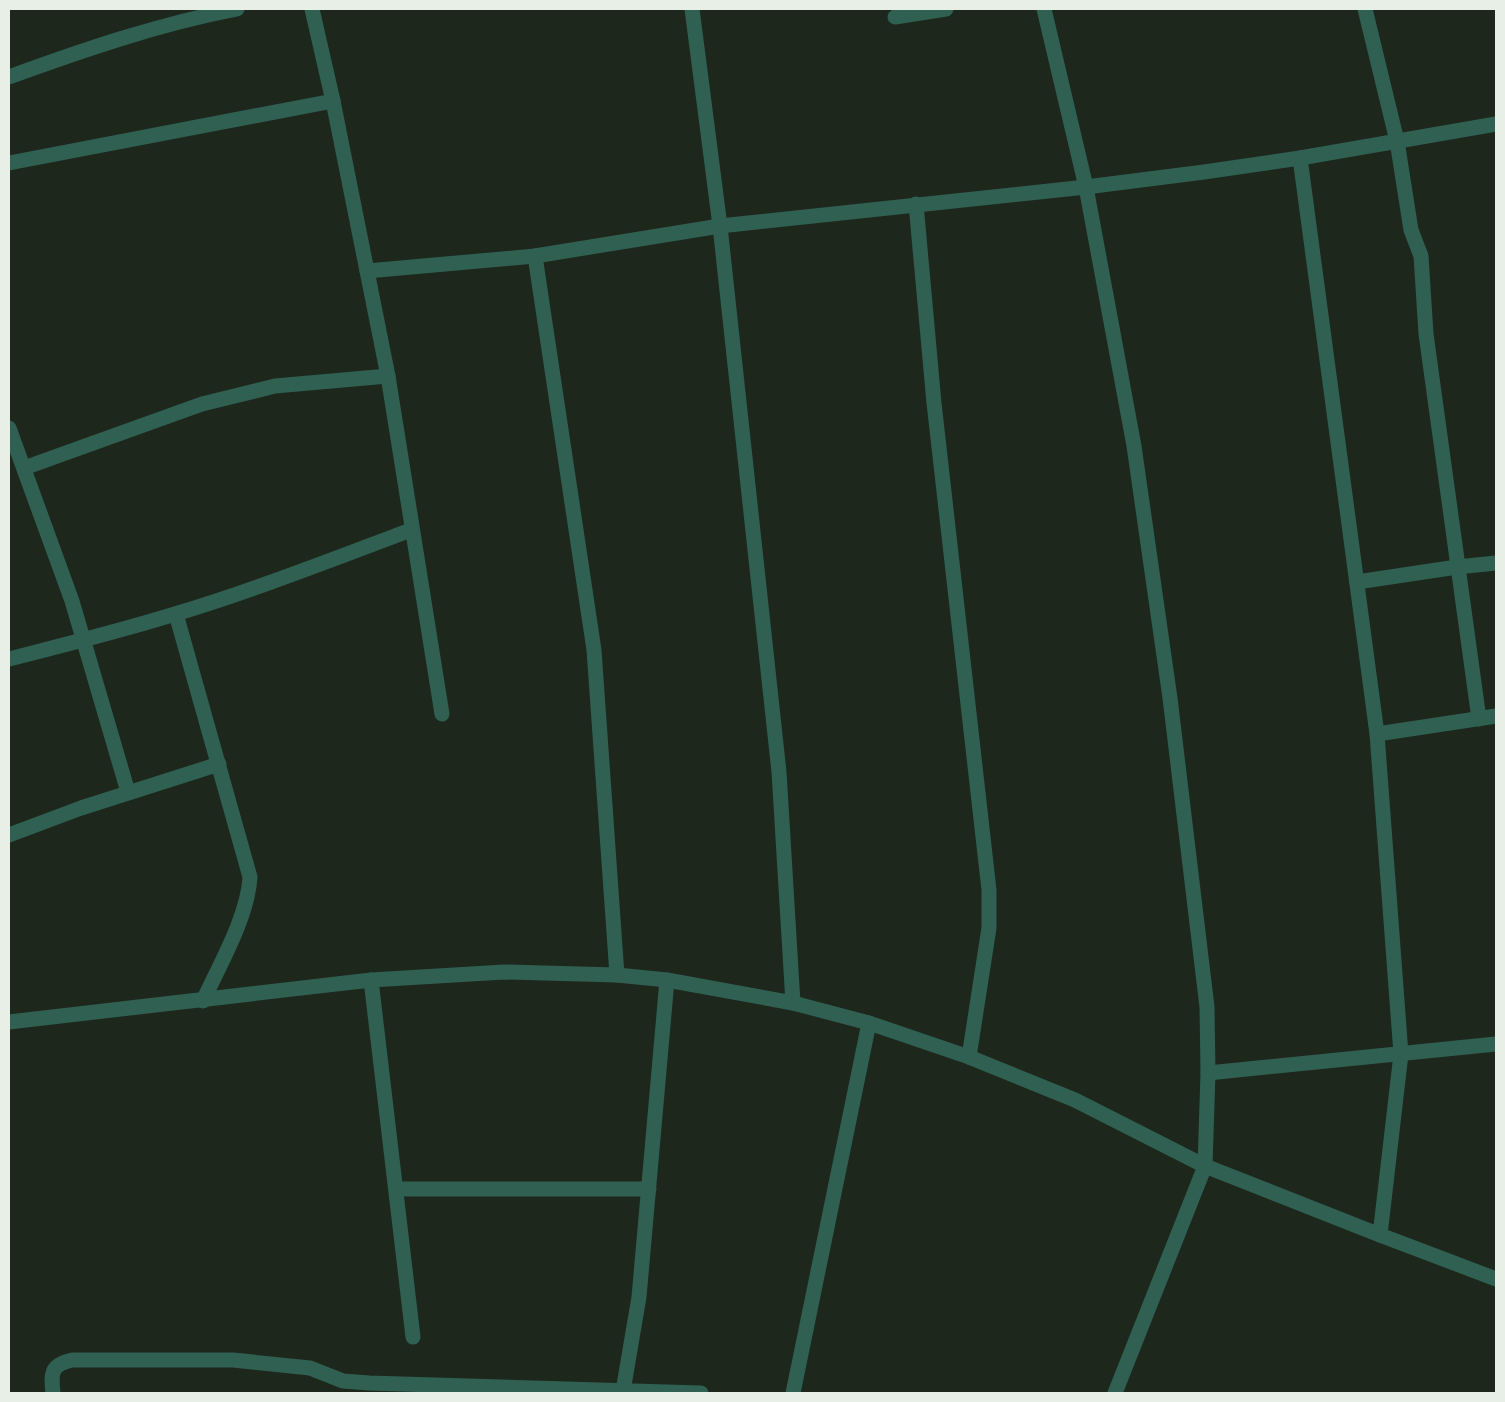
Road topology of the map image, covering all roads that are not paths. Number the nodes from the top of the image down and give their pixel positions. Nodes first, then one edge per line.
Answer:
1 (237, 9) edge
2 (312, 9) edge
3 (692, 9) edge
4 (946, 9) edge
5 (1044, 9) edge
6 (1365, 9) edge
7 (210, 11) edge
8 (895, 17) dead end
9 (9, 77) edge
10 (333, 101) junction
11 (1496, 124) edge
12 (1396, 141) junction
13 (1300, 158) junction
14 (9, 163) edge
15 (1086, 187) junction
16 (916, 204) junction
17 (720, 226) junction
18 (535, 256) junction
19 (367, 271) junction
20 (388, 376) junction
21 (9, 428) edge
22 (24, 468) junction
23 (411, 530) junction
24 (1496, 563) edge
25 (1457, 567) junction
26 (1357, 582) junction
27 (176, 614) junction
28 (84, 640) junction
29 (9, 658) edge
30 (442, 714) dead end
31 (1496, 716) edge
32 (1479, 719) junction
33 (1377, 734) junction
34 (219, 764) junction
35 (128, 792) junction
36 (9, 834) edge
37 (617, 975) junction
38 (371, 980) junction
39 (667, 980) junction
40 (203, 1001) junction
41 (793, 1003) junction
42 (9, 1022) edge
43 (869, 1023) junction
44 (1496, 1044) edge
45 (1401, 1054) junction
46 (969, 1057) junction
47 (1208, 1073) junction
48 (1205, 1166) junction
49 (396, 1189) junction
50 (649, 1189) junction
51 (1380, 1236) junction
52 (1496, 1279) edge
53 (413, 1337) dead end
54 (624, 1391) junction
55 (53, 1393) edge
56 (701, 1393) edge
57 (793, 1393) edge
58 (1115, 1393) edge

1 - 7 street
2 - 10 street
3 - 17 street
4 - 8 street
5 - 15 street
6 - 12 street
7 - 9 street
10 - 14 street
10 - 19 street
11 - 12 street
12 - 13 street
12 - 25 street
13 - 15 street
13 - 26 street
15 - 16 street
15 - 47 street
16 - 17 street
16 - 46 street
17 - 18 street
17 - 41 street
18 - 19 street
18 - 37 street
19 - 20 street
20 - 22 street
20 - 23 street
21 - 22 street
22 - 28 street
23 - 27 street
23 - 30 street
24 - 25 street
25 - 26 street
25 - 32 street
26 - 33 street
27 - 28 street
27 - 34 street
28 - 29 street
28 - 35 street
31 - 32 street
32 - 33 street
33 - 45 street
34 - 35 street
34 - 40 street
35 - 36 street
37 - 38 street
37 - 39 street
38 - 40 street
38 - 49 street
39 - 41 street
39 - 50 street
40 - 42 street
41 - 43 street
43 - 46 street
43 - 57 street
44 - 45 street
45 - 47 street
45 - 51 street
46 - 48 street
47 - 48 street
48 - 51 street
48 - 58 street
49 - 50 street
49 - 53 street
50 - 54 street
51 - 52 street
54 - 55 street
54 - 56 street

